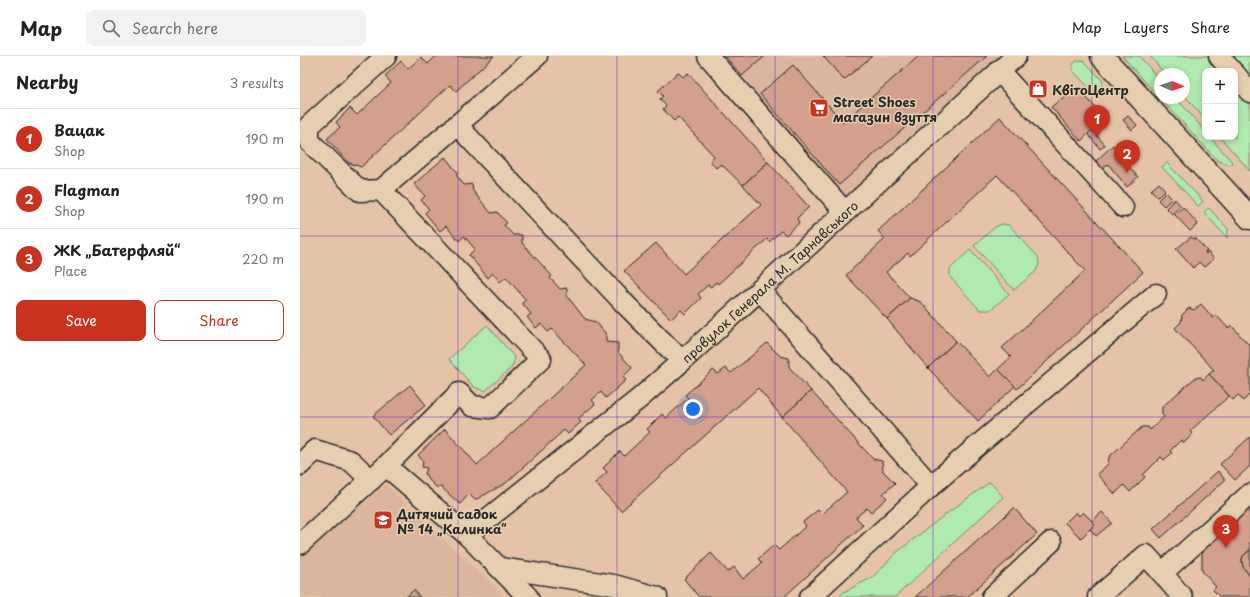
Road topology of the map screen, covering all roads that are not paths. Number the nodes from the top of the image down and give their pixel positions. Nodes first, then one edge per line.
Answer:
1 (386, 56) edge
2 (537, 56) edge
3 (708, 56) edge
4 (1016, 56) edge
5 (1102, 56) edge
6 (1219, 56) edge
7 (1229, 68) edge
8 (999, 71) junction
9 (1238, 78) edge
10 (1250, 92) edge
11 (457, 125) junction
12 (381, 190) junction
13 (1123, 207) dead end
14 (845, 212) junction
15 (1249, 216) edge
16 (760, 290) junction
17 (1156, 294) dead end
18 (682, 361) junction
19 (300, 465) edge
20 (386, 466) junction
21 (371, 480) junction
22 (932, 486) junction
23 (1250, 494) edge
24 (467, 535) junction
25 (1051, 542) dead end
26 (300, 544) edge
27 (500, 568) junction
28 (1162, 573) junction
29 (620, 591) edge
30 (528, 597) edge
31 (657, 597) edge
32 (810, 597) edge
33 (992, 597) edge
34 (1098, 597) edge
35 (1182, 597) edge

1 - 12 street
2 - 11 street
3 - 14 street
4 - 8 street, провулок Генерала М. Тарнавського
5 - 15 main road
6 - 7 street
8 - 13 street
8 - 14 street, провулок Генерала М. Тарнавського
9 - 10 street
11 - 12 street
11 - 18 street, провулок Генерала М. Тарнавського
12 - 20 street
14 - 16 street, провулок Генерала М. Тарнавського
16 - 18 street, провулок Генерала М. Тарнавського
16 - 22 street
17 - 22 street
18 - 24 street
19 - 21 street
20 - 21 street
20 - 24 street
21 - 26 street
22 - 32 street
23 - 28 street
24 - 27 street
25 - 33 street
27 - 29 street
27 - 30 street
28 - 34 street
28 - 35 street
29 - 31 street

